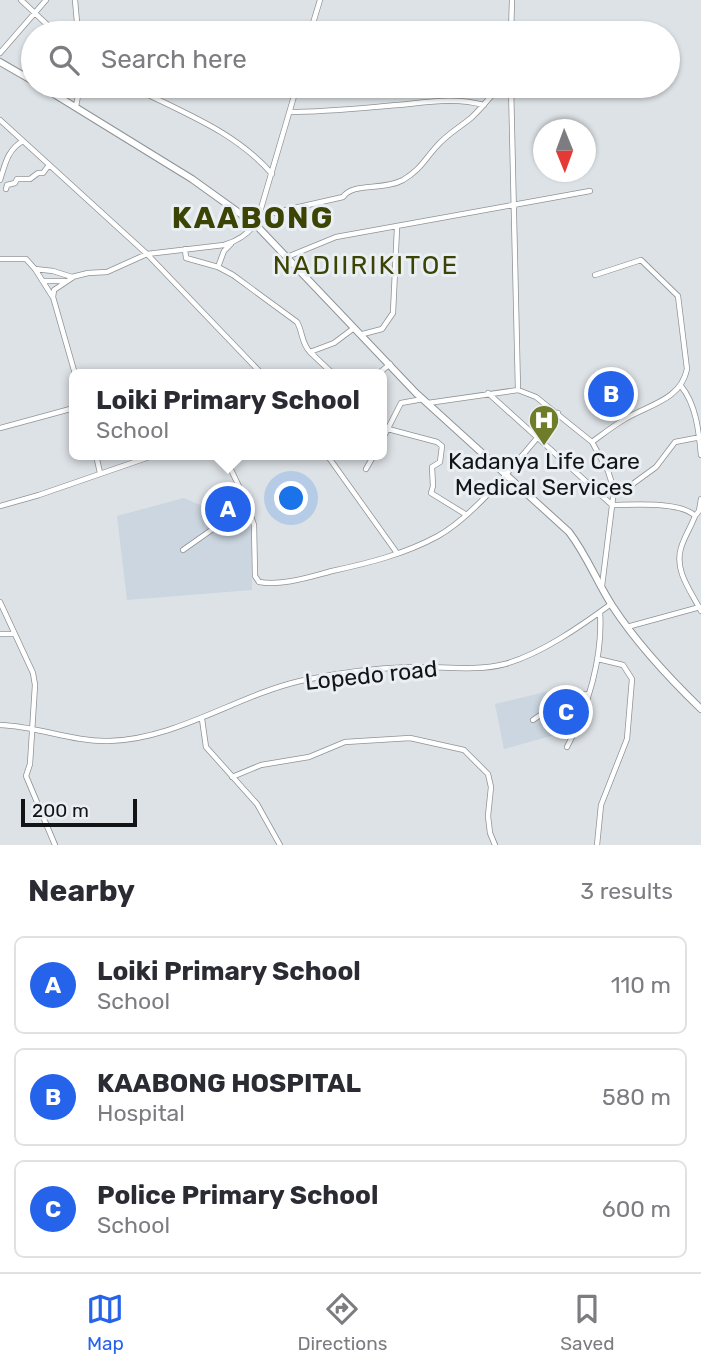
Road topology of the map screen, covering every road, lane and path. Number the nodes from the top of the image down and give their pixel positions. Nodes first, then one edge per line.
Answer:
1 (21, 0) edge
2 (46, 0) edge
3 (75, 0) edge
4 (320, 0) edge
5 (512, 0) edge
6 (34, 13) junction
7 (27, 21) edge
8 (43, 21) edge
9 (77, 21) edge
10 (314, 21) edge
11 (511, 21) edge
12 (21, 28) edge
13 (0, 52) edge
14 (0, 62) edge
15 (21, 74) edge
16 (62, 98) edge
17 (78, 98) edge
18 (155, 98) edge
19 (294, 98) edge
20 (490, 98) edge
21 (511, 98) edge
22 (484, 105) junction
23 (76, 106) junction
24 (290, 112) junction
25 (0, 120) edge
26 (23, 141) junction
27 (49, 165) junction
28 (272, 174) junction
29 (0, 180) edge
30 (6, 189) dead end
31 (590, 191) dead end
32 (514, 203) junction
33 (257, 223) junction
34 (397, 228) junction
35 (232, 243) junction
36 (185, 249) junction
37 (147, 254) junction
38 (287, 258) junction
39 (0, 259) edge
40 (218, 267) junction
41 (35, 269) junction
42 (595, 275) dead end
43 (72, 277) junction
44 (66, 281) junction
45 (42, 282) junction
46 (53, 297) junction
47 (355, 328) junction
48 (363, 334) junction
49 (310, 352) junction
50 (390, 364) junction
51 (74, 369) edge
52 (257, 369) edge
53 (328, 369) edge
54 (384, 369) edge
55 (681, 386) junction
56 (518, 390) junction
57 (488, 393) junction
58 (426, 401) junction
59 (69, 409) edge
60 (558, 414) junction
61 (0, 428) edge
62 (388, 429) joint
63 (538, 437) junction
64 (700, 437) edge
65 (593, 442) junction
66 (701, 455) edge
67 (97, 460) edge
68 (140, 460) edge
69 (226, 460) edge
70 (331, 460) edge
71 (371, 460) edge
72 (366, 468) dead end
73 (100, 473) junction
74 (506, 473) junction
75 (614, 490) junction
76 (245, 499) junction
77 (701, 499) edge
78 (612, 505) junction
79 (0, 506) edge
80 (466, 515) junction
81 (695, 516) junction
82 (183, 550) dead end
83 (397, 553) junction
84 (602, 587) junction
85 (0, 602) edge
86 (611, 604) junction
87 (700, 608) edge
88 (600, 612) junction
89 (627, 627) junction
90 (0, 634) edge
91 (13, 634) junction
92 (598, 659) junction
93 (588, 694) junction
94 (701, 709) edge
95 (202, 719) junction
96 (533, 720) dead end
97 (0, 724) edge
98 (33, 728) junction
99 (567, 747) dead end
100 (232, 777) junction
101 (55, 845) edge
102 (280, 845) edge
103 (495, 845) edge
104 (597, 845) edge

1 - 6 street
2 - 6 street
3 - 9 street
4 - 10 street
5 - 11 street
6 - 7 street
6 - 8 street
12 - 13 street
14 - 15 main road
16 - 23 main road
17 - 23 street
18 - 28 street
19 - 24 street
20 - 22 street
21 - 32 street
22 - 24 street
22 - 33 street
23 - 33 main road
24 - 28 street
25 - 26 street
26 - 27 street
26 - 29 street
27 - 30 street
27 - 37 street
28 - 33 street
31 - 32 street
32 - 34 street
32 - 56 street
33 - 35 street
33 - 38 main road
34 - 38 street
34 - 48 street
35 - 36 street
35 - 40 street
36 - 37 street
36 - 40 street
37 - 43 street
37 - 52 street
38 - 47 main road
39 - 41 street
40 - 49 street
41 - 43 street
41 - 45 street
42 - 55 street
43 - 44 street
44 - 45 street
44 - 46 street
45 - 46 street
46 - 51 street
47 - 48 main road
47 - 49 street
48 - 50 main road
49 - 53 street
50 - 54 street
50 - 58 main road
55 - 64 street
55 - 65 street
56 - 57 street
56 - 60 street
57 - 58 street
57 - 63 street
58 - 62 street
58 - 74 main road
59 - 61 street
60 - 63 street
60 - 65 street
62 - 80 street
63 - 74 street
63 - 78 street
64 - 66 street
64 - 75 street
65 - 75 street
67 - 73 street
68 - 73 street
69 - 76 street
70 - 83 street
71 - 72 street
73 - 79 street
74 - 80 street
74 - 84 main road
75 - 78 street
76 - 82 street
76 - 83 street
77 - 81 street
78 - 81 street
78 - 84 street
80 - 83 street
81 - 87 street
84 - 86 main road
85 - 91 street
86 - 88 street, Lopedo road
86 - 89 main road
87 - 89 street
88 - 92 street
88 - 95 street, Lopedo road
89 - 94 main road
90 - 91 street
91 - 98 street
92 - 93 street
92 - 104 street
93 - 96 street
93 - 99 street
95 - 98 street, Lopedo road
95 - 100 street
97 - 98 street, Lopedo road
98 - 101 street
100 - 102 street
100 - 103 street

